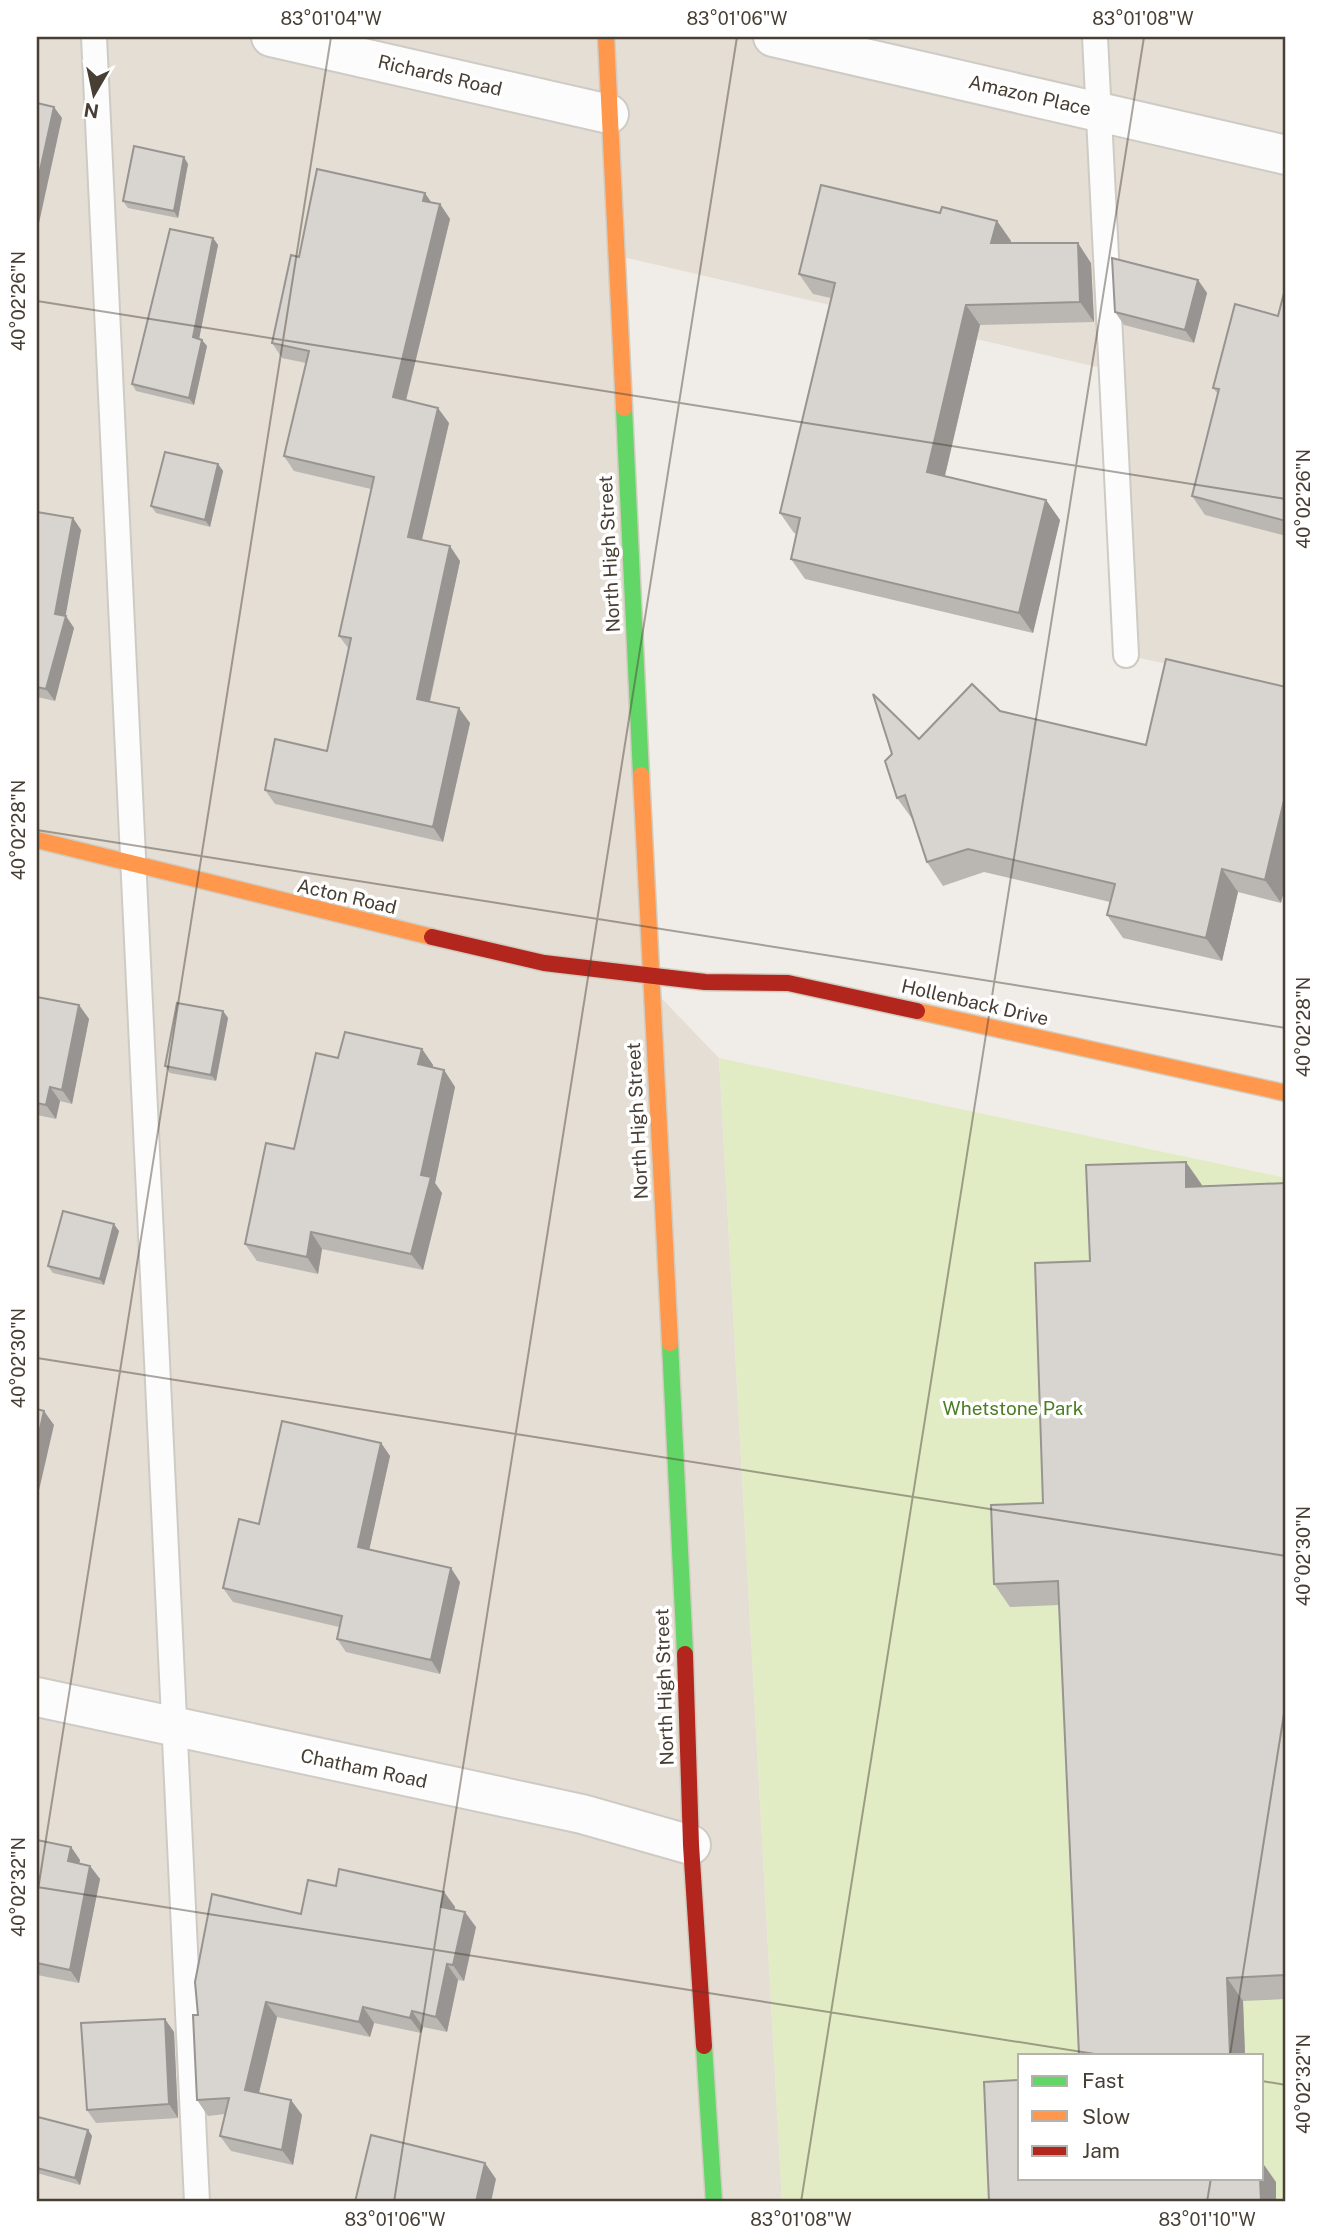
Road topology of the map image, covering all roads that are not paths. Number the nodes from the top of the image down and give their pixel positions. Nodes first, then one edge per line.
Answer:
1 (94, 37) edge
2 (271, 37) edge
3 (606, 37) edge
4 (773, 37) edge
5 (1095, 37) edge
6 (1099, 110) junction
7 (609, 114) junction
8 (1286, 155) edge
9 (1126, 655) dead end
10 (37, 840) edge
11 (134, 862) junction
12 (651, 976) junction
13 (1286, 1093) edge
14 (37, 1697) edge
15 (174, 1728) junction
16 (691, 1845) junction
17 (197, 2202) edge
18 (714, 2202) edge

1 - 11 lane
2 - 7 street, Richards Road
3 - 7 main road, North High Street
4 - 6 street, Amazon Place
5 - 6 lane
6 - 8 street, Amazon Place
6 - 9 lane
7 - 12 main road, North High Street
10 - 11 main road, Acton Road
11 - 12 main road, Acton Road
11 - 15 lane
12 - 13 main road, Hollenback Drive
12 - 16 main road, North High Street
14 - 15 street, Chatham Road
15 - 16 street, Chatham Road
15 - 17 lane
16 - 18 main road, North High Street

